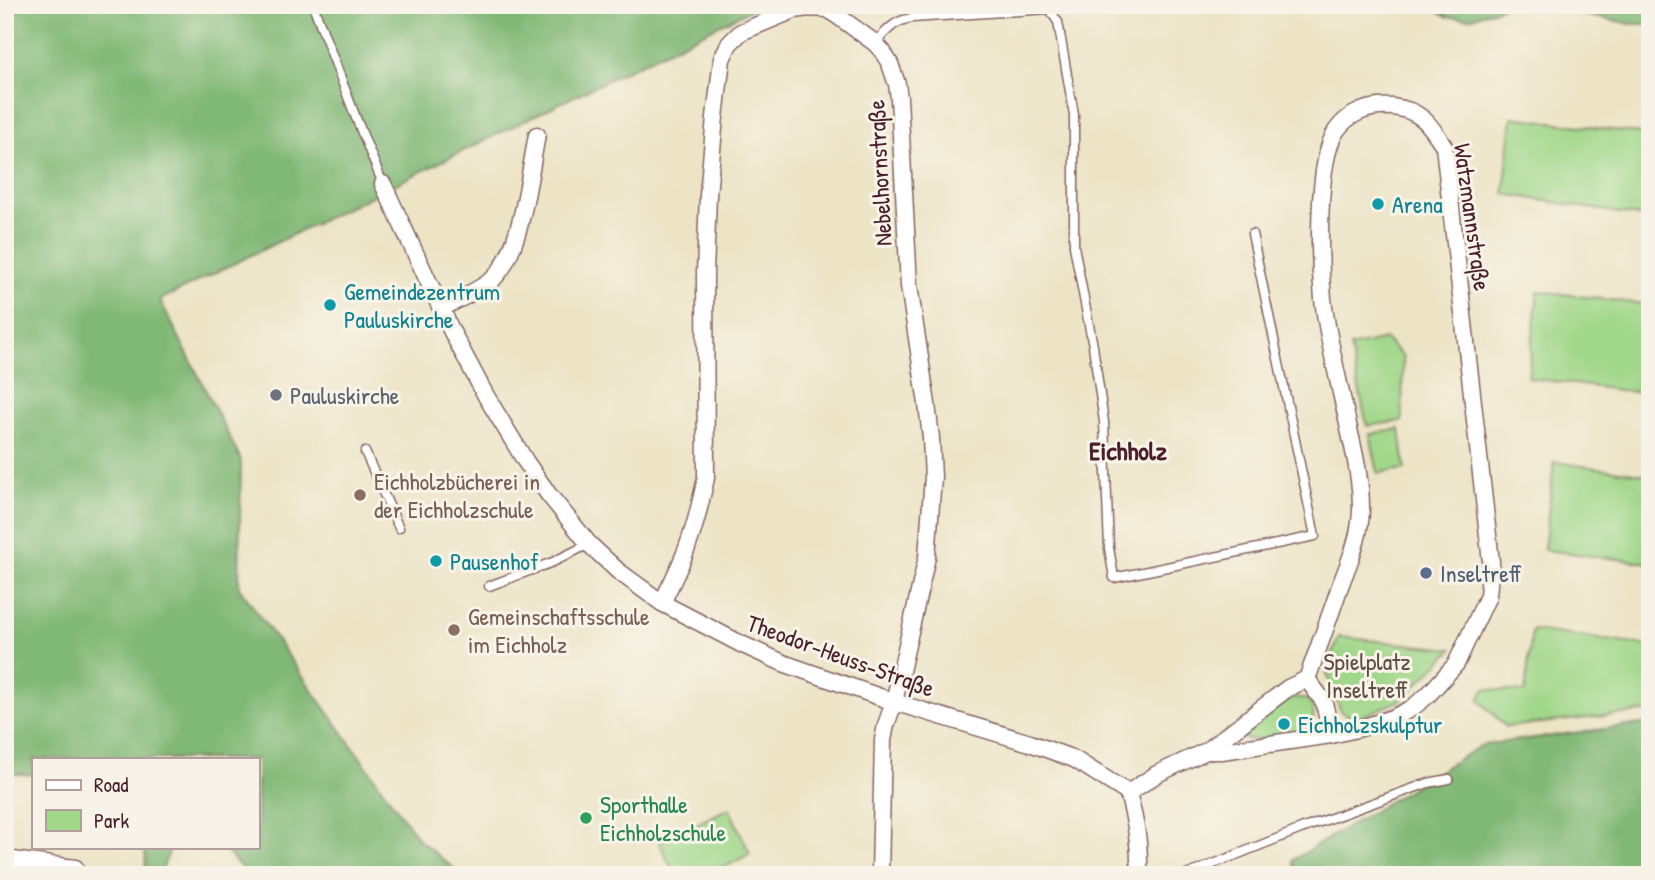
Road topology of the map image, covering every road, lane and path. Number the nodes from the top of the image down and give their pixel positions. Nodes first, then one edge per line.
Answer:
1 (313, 5) edge
2 (875, 43) junction
3 (537, 135) dead end
4 (383, 184) joint
5 (1252, 234) dead end
6 (441, 308) junction
7 (365, 452) dead end
8 (399, 528) dead end
9 (589, 544) junction
10 (489, 586) dead end
11 (662, 603) junction
12 (1307, 679) junction
13 (894, 702) junction
14 (1331, 735) junction
15 (1206, 751) junction
16 (1449, 779) dead end
17 (1128, 793) junction
18 (5, 859) edge
19 (76, 875) edge
20 (880, 875) edge
21 (1139, 875) edge
22 (1186, 875) edge

1 - 4 lane
2 - 5 lane
2 - 11 street, Nebelhornstraße
2 - 13 street, Nebelhornstraße
3 - 6 street
4 - 6 street, Theodor-Heuss-Straße
6 - 9 street, Theodor-Heuss-Straße
7 - 8 lane
9 - 10 lane
9 - 11 street, Theodor-Heuss-Straße
11 - 13 street, Theodor-Heuss-Straße
12 - 14 street
12 - 14 street, Watzmannstraße
12 - 15 street, Watzmannstraße
13 - 17 street, Theodor-Heuss-Straße
13 - 20 street, Nebelhornstraße
14 - 15 street, Watzmannstraße
15 - 17 street, Watzmannstraße
16 - 22 lane
17 - 21 street
18 - 19 street

